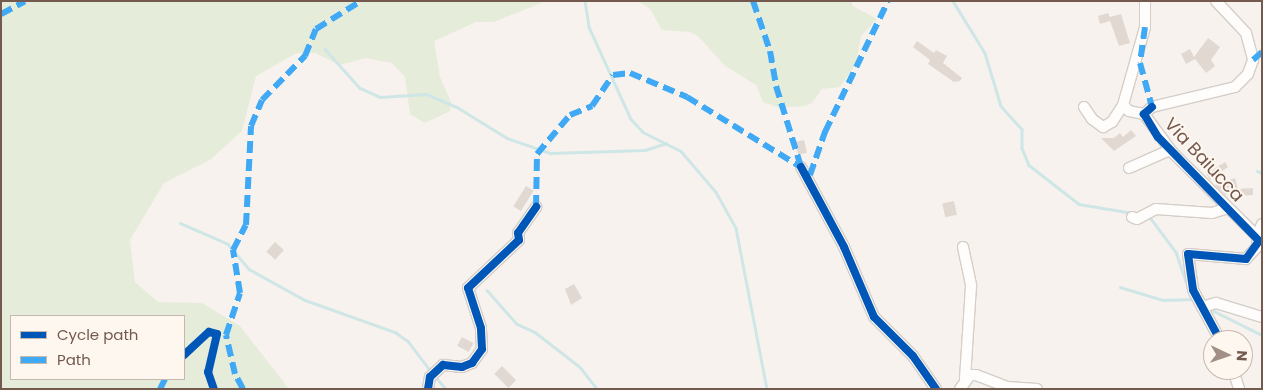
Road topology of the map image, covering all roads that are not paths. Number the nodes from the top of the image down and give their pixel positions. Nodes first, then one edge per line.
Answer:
1 (1145, 1) edge
2 (1216, 1) edge
3 (1123, 104) junction
4 (1084, 107) dead end
5 (1148, 111) junction
6 (1170, 150) junction
7 (801, 167) dead end
8 (1129, 168) dead end
9 (536, 207) dead end
10 (1228, 208) junction
11 (1132, 217) dead end
12 (1262, 224) edge
13 (1259, 242) edge
14 (963, 246) dead end
15 (1202, 307) junction
16 (1262, 317) edge
17 (1215, 330) edge
18 (962, 384) edge
19 (428, 389) edge
20 (936, 389) edge
21 (1037, 389) edge

1 - 3 street
2 - 5 street
3 - 4 street
3 - 5 street, Via Baiucca
5 - 6 street, Via Baiucca
6 - 8 street
6 - 10 street, Via Baiucca
7 - 20 street
9 - 19 street
10 - 11 street
10 - 13 street, Via Baiucca
12 - 13 street
13 - 15 street
14 - 18 street
15 - 16 street
15 - 17 street
18 - 21 street

